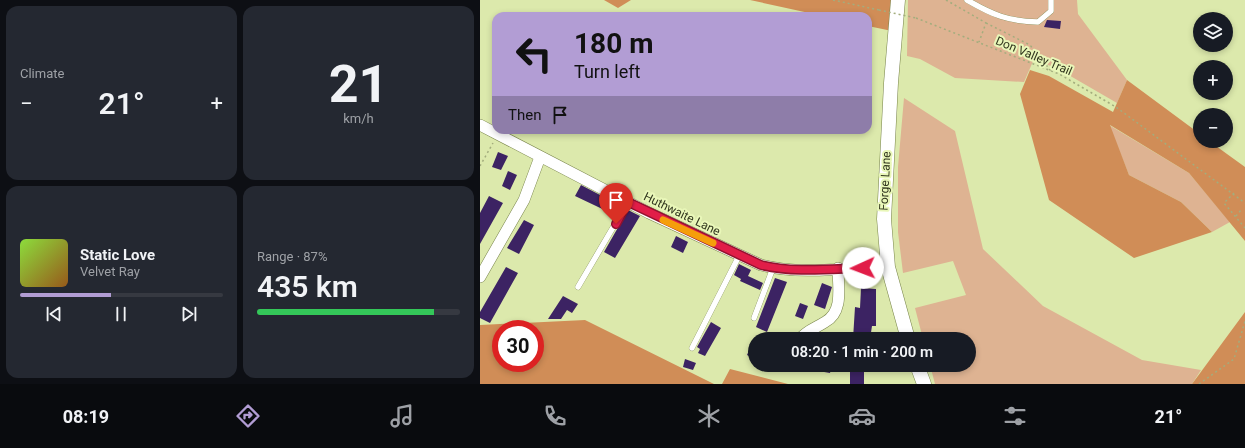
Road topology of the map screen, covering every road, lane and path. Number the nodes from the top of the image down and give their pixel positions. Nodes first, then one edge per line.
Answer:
1 (833, 0) edge
2 (898, 0) edge
3 (946, 0) edge
4 (967, 0) edge
5 (1051, 0) edge
6 (986, 23) junction
7 (979, 42) junction
8 (1051, 71) junction
9 (480, 125) edge
10 (492, 132) edge
11 (498, 135) joint
12 (540, 157) junction
13 (480, 166) edge
14 (1234, 193) junction
15 (628, 202) junction
16 (1245, 203) edge
17 (1241, 210) dead end
18 (1235, 216) junction
19 (1245, 228) edge
20 (739, 256) junction
21 (888, 267) junction
22 (773, 268) junction
23 (838, 268) junction
24 (480, 277) edge
25 (578, 287) dead end
26 (754, 318) dead end
27 (1245, 321) edge
28 (807, 332) edge
29 (906, 332) edge
30 (692, 348) dead end
31 (920, 372) edge
32 (924, 384) edge
33 (1199, 384) edge

1 - 7 path, Don Valley Trail, bridge
2 - 21 street, Forge Lane
3 - 6 path
4 - 5 lane
6 - 7 path
6 - 8 path
7 - 8 path, Don Valley Trail
8 - 14 path, Don Valley Trail
9 - 10 street, Huthwaite Lane
11 - 12 street, Huthwaite Lane
11 - 13 path
12 - 15 street, Huthwaite Lane
12 - 24 street
14 - 16 path, Don Valley Trail
14 - 18 path
15 - 20 street, Huthwaite Lane
15 - 25 lane
17 - 18 path
18 - 19 path
20 - 22 street, Huthwaite Lane
20 - 30 lane
21 - 23 street, Huthwaite Lane
21 - 29 street, Forge Lane
22 - 23 street, Huthwaite Lane
22 - 26 lane
23 - 28 street
27 - 33 path
31 - 32 street

